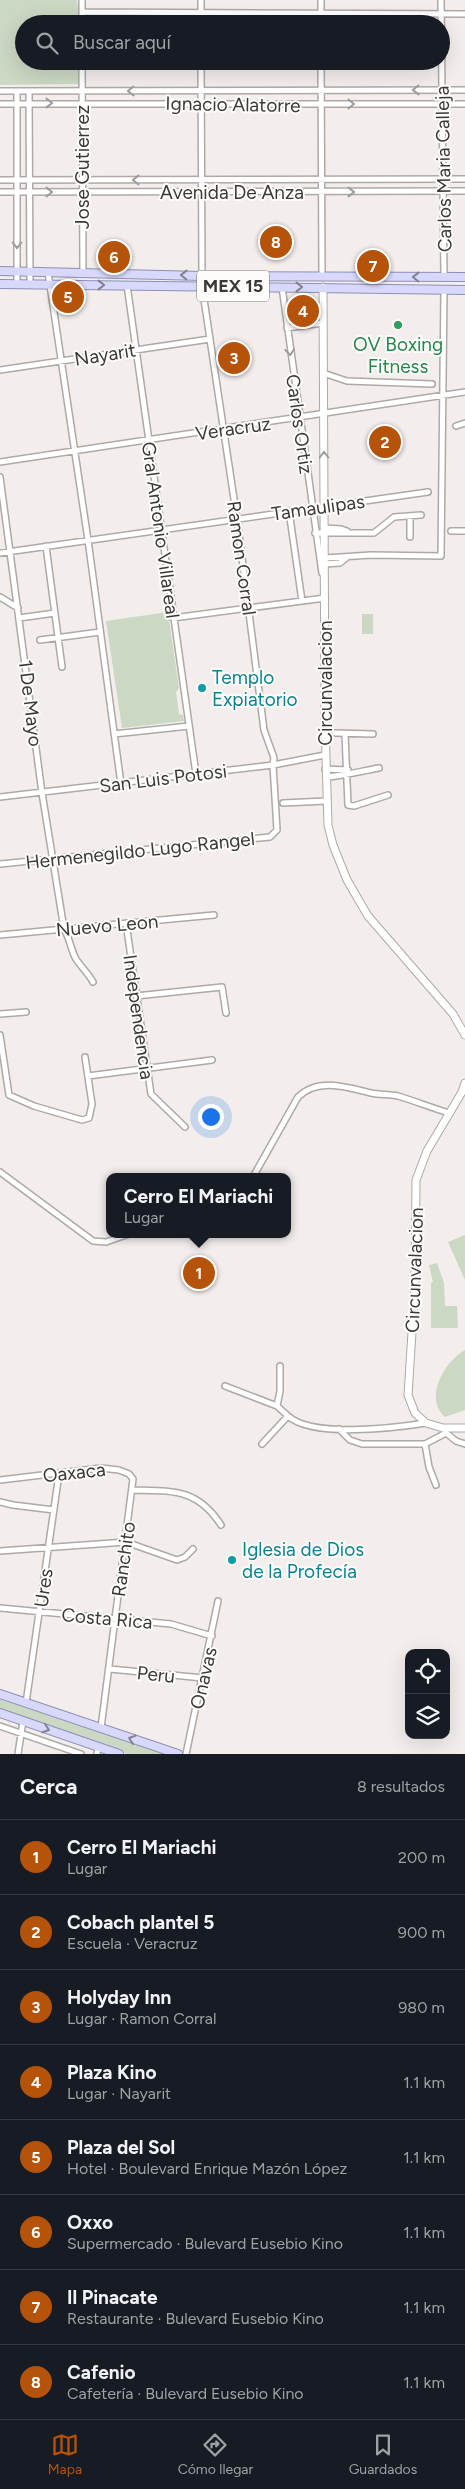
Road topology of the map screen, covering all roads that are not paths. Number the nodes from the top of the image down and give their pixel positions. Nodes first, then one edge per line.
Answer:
1 (82, 0) edge
2 (201, 0) edge
3 (321, 0) edge
4 (441, 0) edge
5 (82, 12) joint
6 (201, 13) junction
7 (320, 14) junction
8 (442, 14) junction
9 (465, 14) edge
10 (82, 70) edge
11 (201, 70) edge
12 (321, 70) edge
13 (443, 70) edge
14 (443, 90) junction
15 (465, 90) edge
16 (0, 91) edge
17 (17, 91) junction
18 (29, 91) junction
19 (201, 91) junction
20 (322, 91) junction
21 (82, 92) junction
22 (82, 103) junction
23 (201, 103) junction
24 (0, 104) edge
25 (18, 104) junction
26 (30, 104) junction
27 (321, 104) junction
28 (443, 104) junction
29 (465, 104) edge
30 (444, 179) junction
31 (465, 179) edge
32 (0, 180) edge
33 (83, 180) junction
34 (202, 180) junction
35 (321, 180) junction
36 (407, 180) junction
37 (17, 181) junction
38 (29, 181) junction
39 (407, 191) junction
40 (444, 191) junction
41 (465, 191) edge
42 (0, 192) edge
43 (17, 192) junction
44 (30, 192) junction
45 (84, 192) junction
46 (202, 192) junction
47 (321, 192) junction
48 (0, 271) edge
49 (17, 271) junction
50 (30, 271) junction
51 (48, 272) junction
52 (83, 273) junction
53 (202, 276) junction
54 (322, 276) junction
55 (444, 277) junction
56 (465, 277) edge
57 (0, 284) edge
58 (17, 284) junction
59 (30, 284) junction
60 (49, 285) junction
61 (127, 285) junction
62 (202, 286) junction
63 (282, 287) junction
64 (323, 287) junction
65 (444, 290) junction
66 (465, 290) edge
67 (323, 322) junction
68 (287, 328) junction
69 (210, 339) junction
70 (136, 349) junction
71 (61, 361) junction
72 (0, 370) edge
73 (323, 373) junction
74 (432, 384) dead end
75 (465, 392) edge
76 (443, 396) junction
77 (324, 414) junction
78 (299, 418) junction
79 (465, 423) edge
80 (456, 426) dead end
81 (223, 429) junction
82 (148, 440) junction
83 (73, 451) junction
84 (0, 462) edge
85 (0, 477) edge
86 (428, 492) dead end
87 (325, 505) junction
88 (311, 507) junction
89 (289, 511) junction
90 (421, 515) dead end
91 (410, 516) junction
92 (237, 519) junction
93 (325, 530) junction
94 (161, 531) junction
95 (451, 531) dead end
96 (465, 531) edge
97 (315, 533) junction
98 (410, 537) dead end
99 (88, 540) junction
100 (46, 546) junction
101 (10, 551) junction
102 (0, 553) edge
103 (325, 561) junction
104 (325, 594) junction
105 (0, 597) edge
106 (302, 601) junction
107 (18, 608) junction
108 (249, 609) junction
109 (55, 613) junction
110 (19, 618) junction
111 (173, 618) junction
112 (100, 632) junction
113 (58, 638) junction
114 (40, 640) dead end
115 (62, 667) dead end
116 (189, 726) junction
117 (335, 733) dead end
118 (114, 734) junction
119 (345, 734) junction
120 (373, 734) dead end
121 (325, 754) junction
122 (273, 765) junction
123 (379, 768) dead end
124 (346, 769) junction
125 (353, 772) junction
126 (326, 773) junction
127 (196, 774) junction
128 (346, 776) junction
129 (120, 784) junction
130 (42, 793) junction
131 (388, 795) dead end
132 (0, 797) edge
133 (326, 801) junction
134 (283, 804) dead end
135 (277, 830) joint
136 (54, 858) junction
137 (0, 864) edge
138 (214, 915) dead end
139 (126, 923) junction
140 (64, 929) junction
141 (0, 935) edge
142 (93, 982) dead end
143 (136, 996) junction
144 (26, 1012) dead end
145 (226, 1013) dead end
146 (0, 1014) edge
147 (0, 1035) edge
148 (465, 1036) edge
149 (85, 1057) dead end
150 (212, 1060) dead end
151 (147, 1069) junction
152 (88, 1076) junction
153 (465, 1083) edge
154 (449, 1113) junction
155 (185, 1127) dead end
156 (0, 1172) edge
157 (255, 1173) edge
158 (118, 1238) edge
159 (280, 1366) dead end
160 (225, 1386) dead end
161 (277, 1406) junction
162 (288, 1416) junction
163 (426, 1423) junction
164 (465, 1428) edge
165 (339, 1429) junction
166 (444, 1430) junction
167 (262, 1444) dead end
168 (425, 1444) junction
169 (465, 1444) edge
170 (59, 1474) junction
171 (0, 1480) edge
172 (436, 1485) dead end
173 (133, 1490) junction
174 (0, 1502) edge
175 (54, 1510) junction
176 (221, 1525) dead end
177 (126, 1542) junction
178 (48, 1548) junction
179 (193, 1548) dead end
180 (0, 1552) edge
181 (218, 1601) dead end
182 (0, 1608) edge
183 (39, 1612) junction
184 (115, 1619) junction
185 (212, 1636) junction
186 (110, 1669) junction
187 (203, 1678) junction
188 (0, 1694) edge
189 (26, 1703) junction
190 (0, 1714) edge
191 (23, 1721) junction
192 (0, 1726) edge
193 (101, 1728) junction
194 (22, 1734) junction
195 (98, 1750) edge
196 (18, 1754) edge
197 (81, 1754) edge
198 (119, 1754) edge
199 (178, 1754) edge
200 (186, 1754) edge

1 - 5 street
2 - 6 street
3 - 7 street
4 - 8 street, Carlos Maria Calleja
5 - 6 street
6 - 7 street
7 - 8 street
8 - 9 street
10 - 21 street, Jose Gutierrez
11 - 19 street
12 - 20 street
13 - 14 street, Carlos Maria Calleja
14 - 15 street, Ignacio Alatorre
14 -> 20 street, Ignacio Alatorre
14 - 28 street, Carlos Maria Calleja
16 - 17 street, Ignacio Alatorre
17 - 18 street, Ignacio Alatorre
17 - 25 street
18 - 21 street, Ignacio Alatorre
18 - 26 street
19 - 20 street, Ignacio Alatorre
19 -> 21 street, Ignacio Alatorre
19 - 23 street
20 - 27 street
21 - 22 street, Jose Gutierrez
22 - 23 street, Ignacio Alatorre
26 -> 22 street, Ignacio Alatorre
22 - 33 street, Jose Gutierrez
23 - 27 street, Ignacio Alatorre
23 - 34 street
24 - 25 street, Ignacio Alatorre
25 - 26 street, Ignacio Alatorre
25 - 37 street
26 - 38 street
27 -> 28 street, Ignacio Alatorre
27 - 35 street
28 - 29 street, Ignacio Alatorre
28 - 30 street, Carlos Maria Calleja
30 - 31 street, Avenida De Anza
30 - 36 street, Avenida De Anza
30 - 40 street, Carlos Maria Calleja
32 - 37 street, Avenida De Anza
34 -> 33 street, Avenida De Anza
33 - 38 street, Avenida De Anza
33 - 45 street, Jose Gutierrez
34 - 35 street, Avenida De Anza
34 - 46 street
35 - 36 street, Avenida De Anza
35 - 47 street
36 - 39 street
37 - 38 street, Avenida De Anza
37 - 43 street
38 - 44 street
39 - 40 street, Avenida De Anza
47 -> 39 street, Avenida De Anza
40 - 41 street, Avenida De Anza
40 - 55 street, Carlos Maria Calleja
42 - 43 street, Avenida De Anza
43 - 44 street, Avenida De Anza
43 -> 49 street
44 -> 45 street, Avenida De Anza
44 - 50 street
45 - 46 street, Avenida De Anza
45 - 52 street, Jose Gutierrez
46 - 47 street, Avenida De Anza
46 - 53 street
47 - 54 street
48 - 49 main road, MEX 15
49 - 50 main road, MEX 15
49 - 58 street
50 - 51 main road, MEX 15
50 - 59 street
51 - 52 main road, MEX 15
51 - 60 street
53 -> 52 main road, MEX 15
53 - 54 main road, MEX 15
55 -> 54 main road, MEX 15
55 - 56 main road, MEX 15
57 - 58 main road, MEX 15
58 - 59 main road, MEX 15
59 - 60 main road, MEX 15
60 -> 61 main road, MEX 15
60 - 71 street
61 - 62 main road, MEX 15
61 - 70 street, Gral Antonio Villareal
62 - 63 main road, MEX 15
62 - 69 street, Ramon Corral
63 -> 64 main road, MEX 15
63 - 68 street, Carlos Ortiz
64 - 65 main road, MEX 15
64 - 67 street, Circunvalacion
65 - 66 main road, MEX 15
65 - 76 street
67 - 68 street
67 - 73 street, Circunvalacion
68 -> 78 street, Carlos Ortiz
69 - 70 street, Nayarit
69 - 81 street, Ramon Corral
70 - 71 street, Nayarit
70 - 82 street, Gral Antonio Villareal
71 - 72 street, Nayarit
71 - 83 street
73 - 74 street
73 - 77 street, Circunvalacion
75 - 76 street, Veracruz
76 - 77 street, Veracruz
76 - 103 street
77 - 78 street, Veracruz
87 -> 77 street, Circunvalacion
78 - 81 street, Veracruz
78 - 88 street, Carlos Ortiz
79 - 80 street
81 - 82 street, Veracruz
81 - 92 street, Ramon Corral
82 - 83 street, Veracruz
82 - 94 street, Gral Antonio Villareal
83 - 84 street, Veracruz
83 - 99 street
85 - 101 street, 1 De Mayo
86 - 87 street, Tamaulipas
87 - 88 street, Tamaulipas
87 - 93 street, Circunvalacion
88 - 89 street, Tamaulipas
88 - 97 street, Carlos Ortiz
89 - 92 street, Tamaulipas
89 - 106 street
90 - 91 street
91 - 93 street
91 - 98 street
92 - 94 street, Tamaulipas
92 - 108 street, Ramon Corral
93 - 97 street
93 - 103 street, Circunvalacion
94 - 99 street, Tamaulipas
94 - 111 street, Gral Antonio Villareal
95 - 96 street
97 - 104 street, Carlos Ortiz
99 - 100 street, Tamaulipas
99 - 112 street
100 - 101 street, Tamaulipas
100 - 109 street
101 - 102 street, Tamaulipas
101 - 107 street, 1 De Mayo
103 - 104 street, Circunvalacion
104 - 106 street
104 - 121 street, Circunvalacion
105 - 107 street
106 - 108 street
107 - 110 street, 1 De Mayo
108 - 111 street
108 - 122 street, Ramon Corral
109 - 110 street
109 - 113 street
110 - 130 street, 1 De Mayo
111 - 116 street, Gral Antonio Villareal
112 - 113 street
112 - 118 street
113 - 114 street
113 - 115 street
116 - 118 street
116 - 127 street, Gral Antonio Villareal
117 - 119 street
118 - 129 street
119 - 120 street
119 - 124 street
121 - 122 street, San Luis Potosi
121 - 126 street, Circunvalacion
122 - 127 street, San Luis Potosi
122 - 135 street, Ramon Corral
123 - 125 street
124 - 125 street
124 - 126 street
124 - 128 street
125 - 128 street
126 - 128 street
126 - 133 street, Circunvalacion
127 - 129 street, San Luis Potosi
128 - 131 street
129 - 130 street, San Luis Potosi
130 - 132 street, San Luis Potosi
130 - 136 street, 1 De Mayo
133 - 134 street
133 - 148 street, Circunvalacion
135 - 136 street, Hermenegildo Lugo Rangel
136 - 137 street, Hermenegildo Lugo Rangel
136 - 140 street, 1 De Mayo
138 - 139 street, Nuevo Leon
139 - 140 street, Nuevo Leon
139 - 143 street, Independencia
140 - 141 street, Nuevo Leon
140 - 142 street, 1 De Mayo
143 - 145 street
143 - 151 street, Independencia
144 - 146 street
147 - 152 street
149 - 152 street
150 - 151 street
151 - 152 street
151 - 155 street, Independencia
153 - 154 street, Circunvalacion
154 - 157 street
154 - 163 street, Circunvalacion
156 - 158 street
159 - 161 street
160 - 161 street
161 - 162 street
162 - 165 street
162 - 167 street
163 - 165 street
163 - 166 street
164 - 166 street
165 - 168 street
166 - 168 street
166 - 169 street
168 - 172 street
170 - 171 street, Oaxaca
170 - 173 street, Oaxaca
170 - 175 street, Ures
173 - 176 street
173 - 177 street, Ranchito
174 - 175 street
175 - 178 street, Ures
177 - 178 street
177 - 179 street
177 - 184 street, Ranchito
178 - 180 street
178 - 183 street, Ures
181 - 185 street, Onavas
182 - 183 street, Costa Rica
183 - 184 street, Costa Rica
183 - 189 street, Ures
184 - 185 street, Costa Rica
184 - 186 street, Ranchito
185 - 187 street, Onavas
186 - 187 street, Peru
186 - 193 street, Ranchito
187 - 200 street, Onavas
188 - 189 main road
189 - 193 main road
190 - 191 main road
191 - 194 street
191 -> 195 main road
192 - 194 street
199 -> 193 main road
194 - 196 street
194 - 197 street
195 - 198 main road

